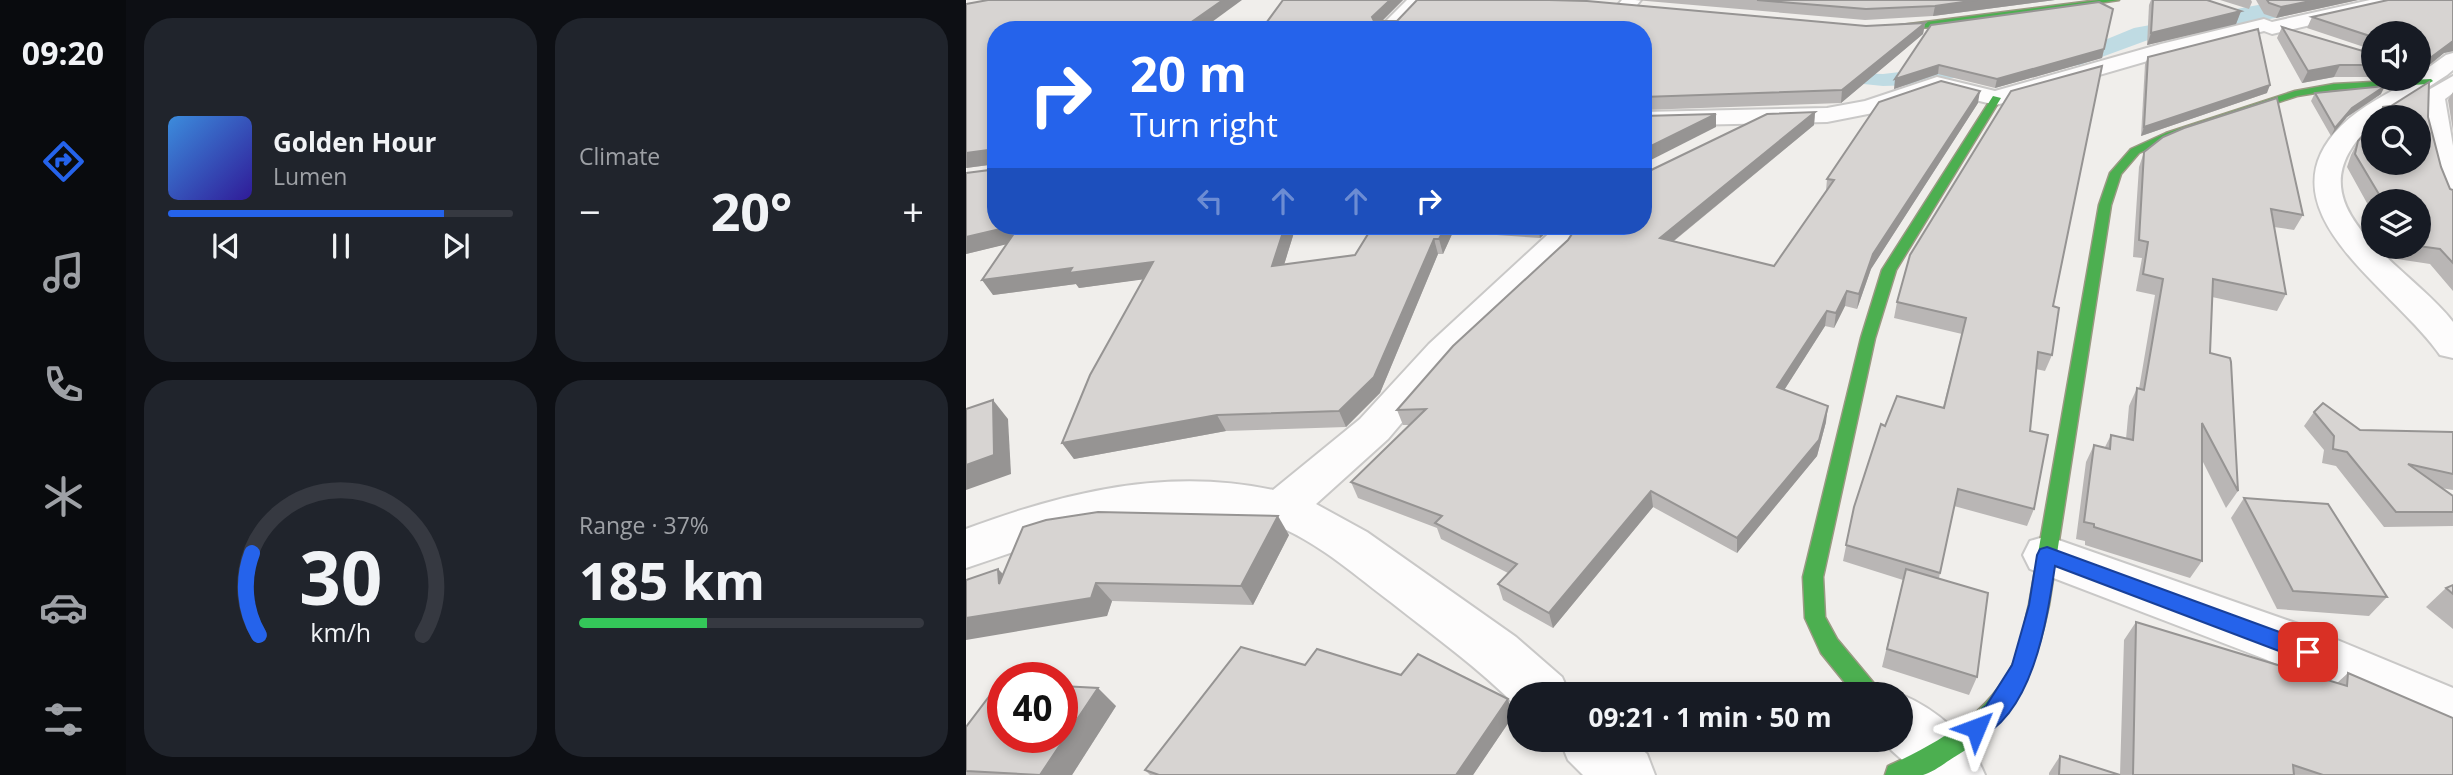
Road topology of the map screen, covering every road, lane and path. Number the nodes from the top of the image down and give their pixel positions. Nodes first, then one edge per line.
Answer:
1 (1416, 0) edge
2 (1430, 0) edge
3 (2394, 0) edge
4 (2105, 1) edge
5 (1623, 4) edge
6 (1652, 9) edge
7 (2234, 15) edge
8 (1396, 21) edge
9 (2264, 25) junction
10 (1853, 29) edge
11 (2312, 41) edge
12 (2440, 75) edge
13 (1996, 97) junction
14 (1652, 118) edge
15 (1758, 118) junction
16 (1712, 142) edge
17 (2449, 166) edge
18 (2453, 196) edge
19 (1566, 235) edge
20 (2453, 346) edge
21 (1281, 509) junction
22 (966, 549) edge
23 (2047, 555) junction
24 (1530, 682) edge
25 (1858, 682) edge
26 (2453, 715) edge
27 (1601, 752) edge
28 (1923, 756) edge
29 (1626, 775) edge

1 - 2 street
1 - 8 street
3 - 9 street
4 - 10 street
5 - 6 street
7 - 9 street
9 - 11 street
9 - 13 street
12 - 17 street
12 - 20 street
12 - 23 street
13 - 15 street
13 - 25 street
14 - 15 street
15 - 16 street
17 - 18 street
19 - 21 street
21 - 22 street
21 - 24 street
23 - 26 street
23 - 28 street
27 - 29 street

